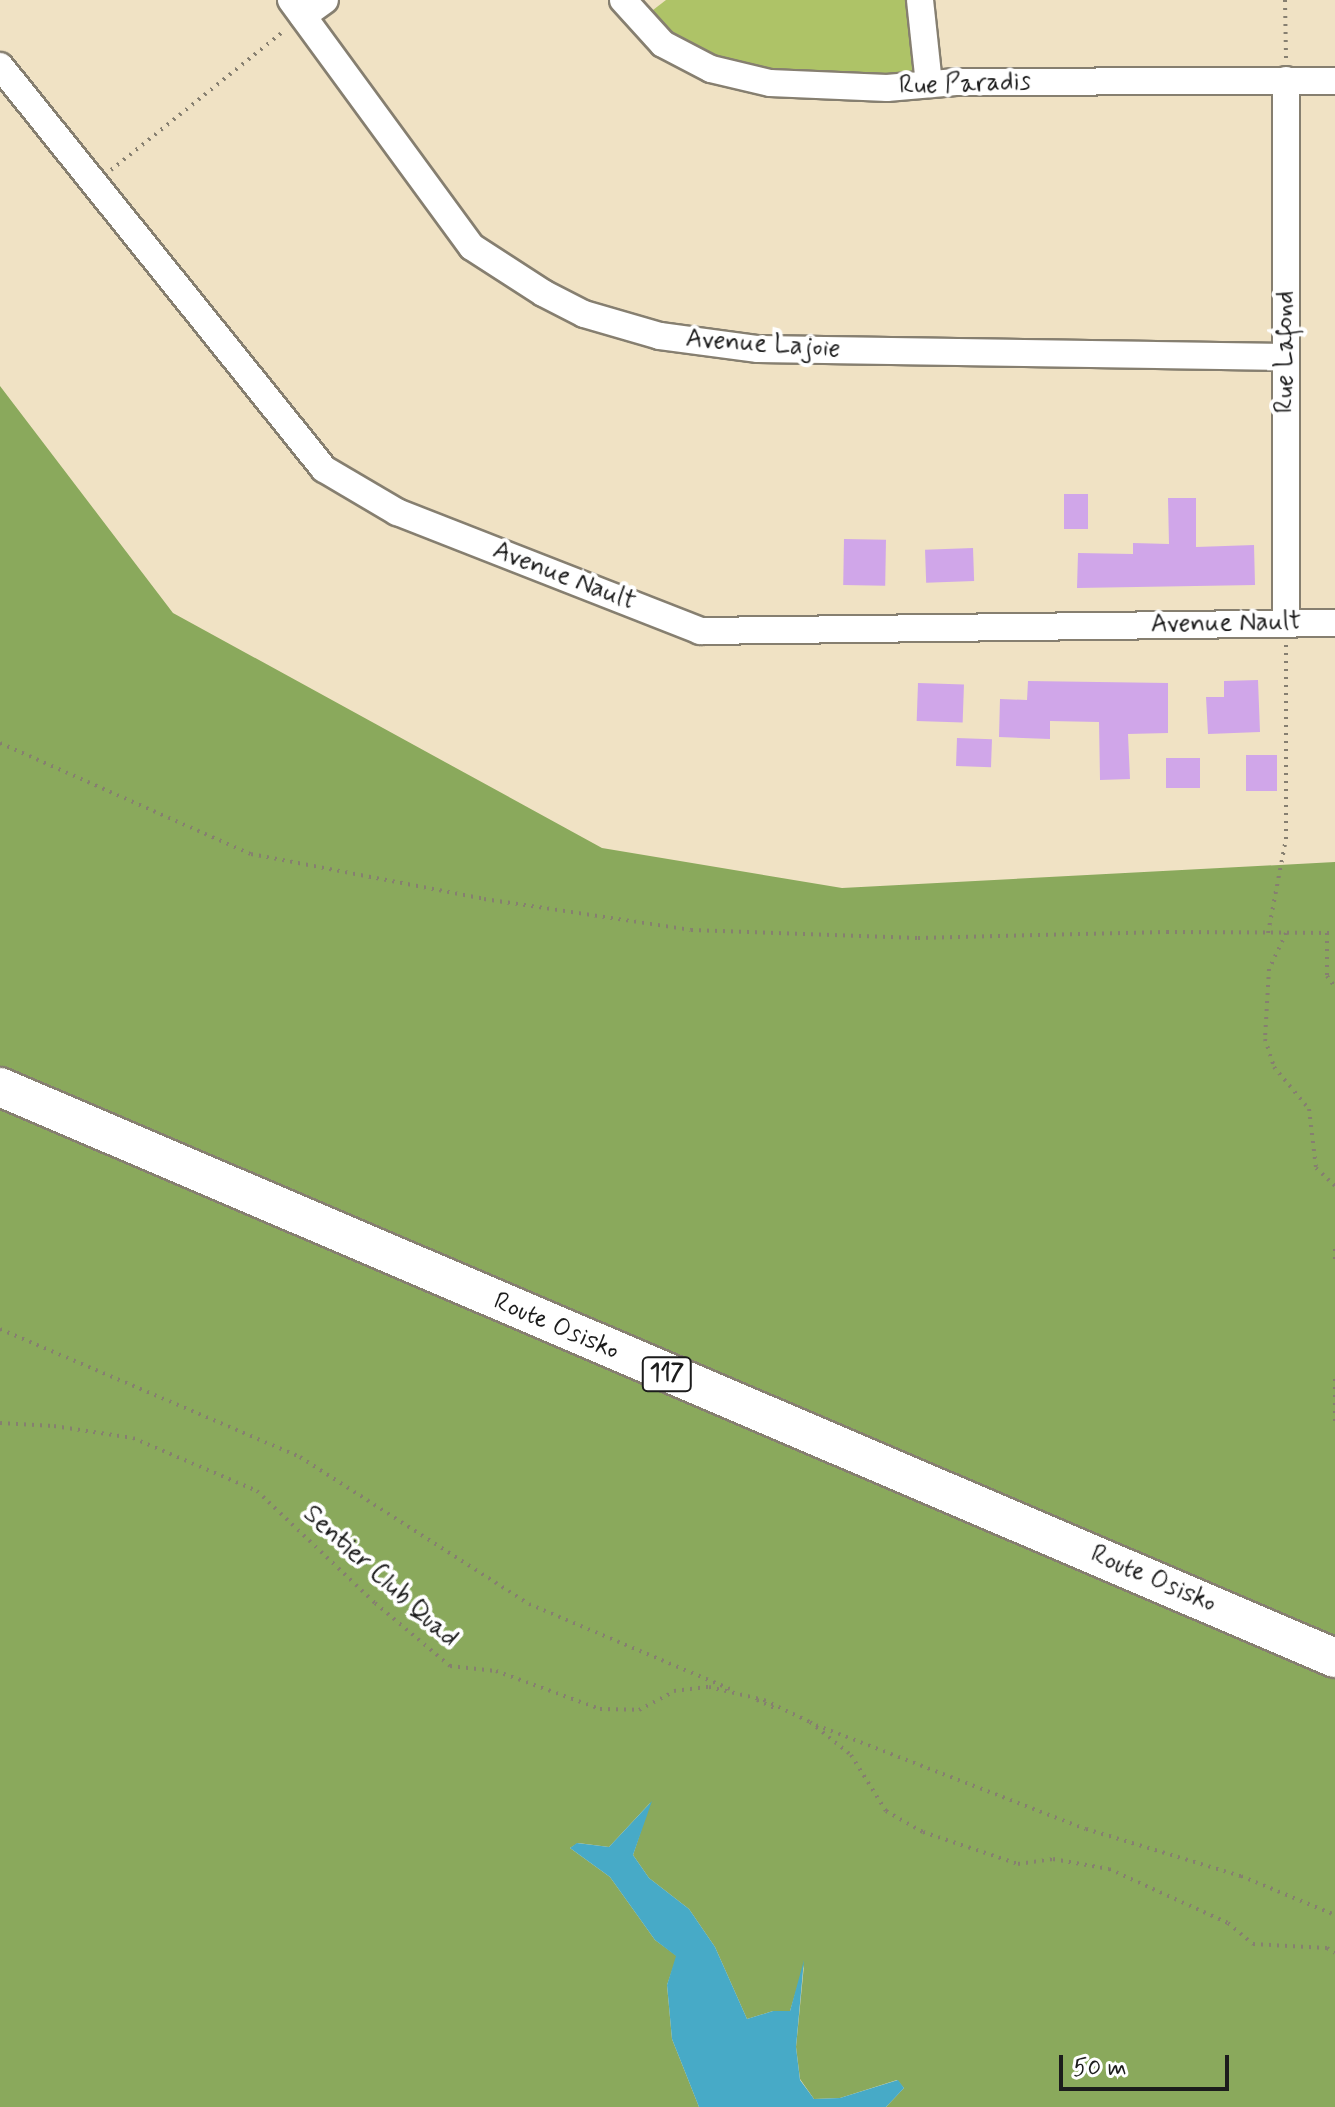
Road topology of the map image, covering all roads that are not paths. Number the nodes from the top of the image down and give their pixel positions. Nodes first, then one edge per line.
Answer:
1 (325, 0) edge
2 (623, 0) edge
3 (920, 0) edge
4 (297, 8) edge
5 (0, 66) edge
6 (1286, 80) junction
7 (1335, 81) edge
8 (929, 84) junction
9 (1286, 357) junction
10 (1286, 623) junction
11 (1335, 623) edge
12 (0, 1087) edge
13 (1335, 1658) edge

1 - 4 street
2 - 8 street, Rue Paradis
3 - 8 street
4 - 9 street, Avenue Lajoie
5 - 10 street, Avenue Nault
6 - 7 street, Rue Paradis
6 - 8 street, Rue Paradis
6 - 9 street, Rue Lafond
9 - 10 street, Rue Lafond
10 - 11 street, Avenue Nault
12 - 13 highway, Route Osisko / 117

